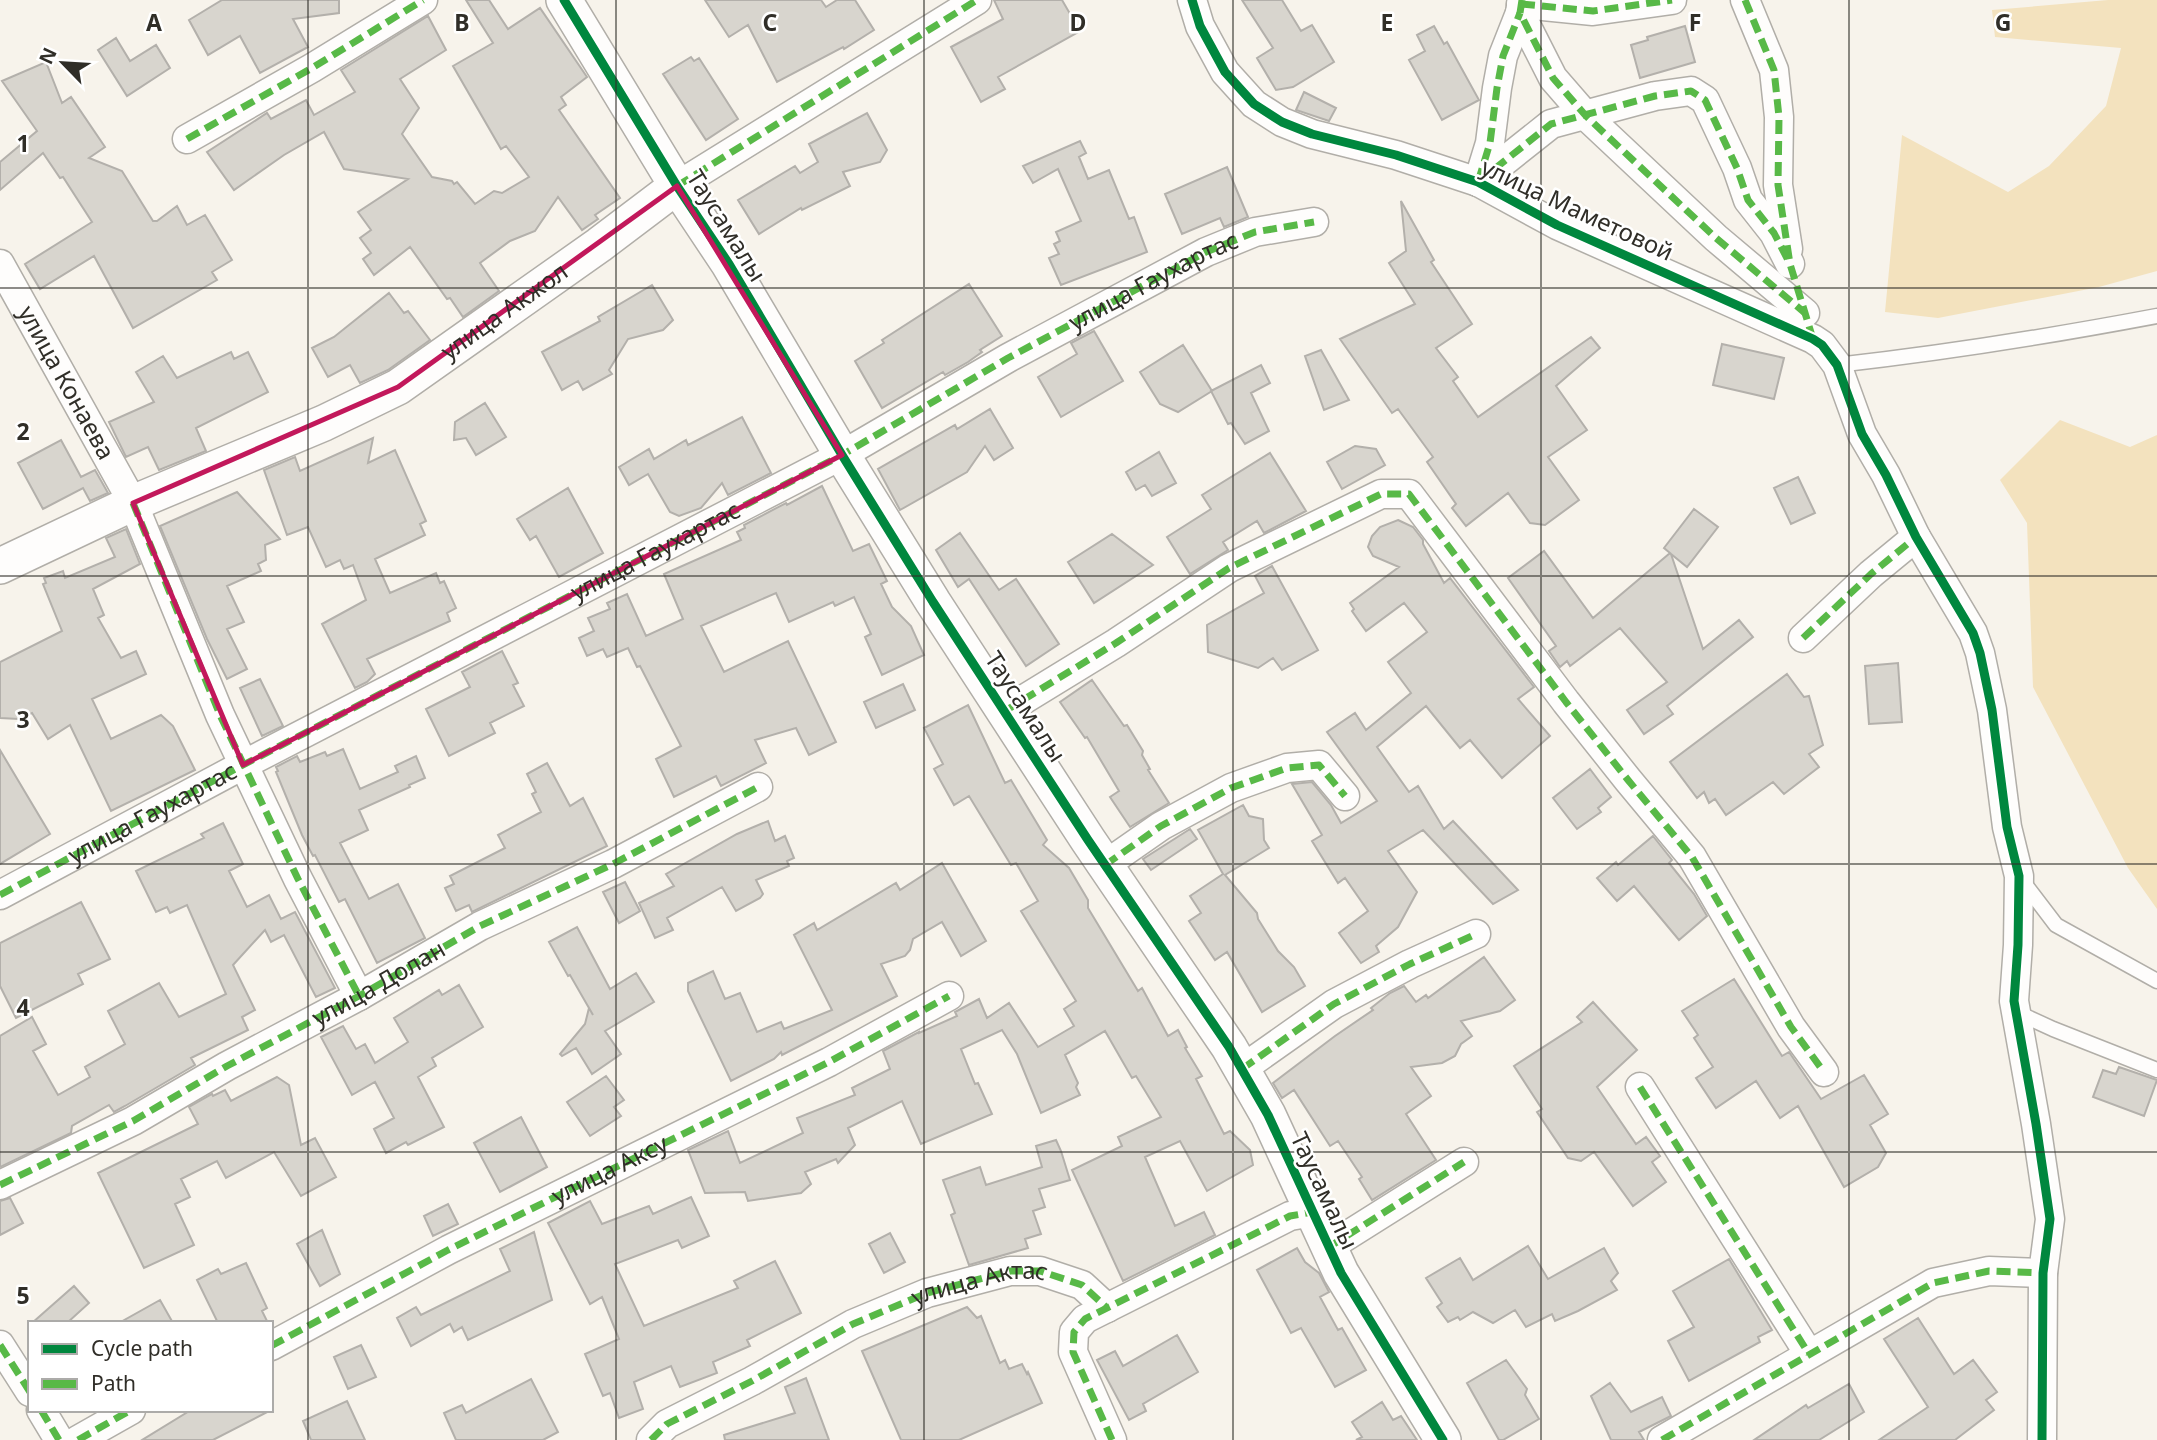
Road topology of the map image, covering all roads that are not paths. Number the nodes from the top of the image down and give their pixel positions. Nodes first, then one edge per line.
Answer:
1 (423, 0) edge
2 (564, 0) edge
3 (977, 0) edge
4 (1192, 0) edge
5 (1672, 0) edge
6 (1745, 0) edge
7 (1521, 6) edge
8 (1586, 116) junction
9 (187, 139) dead end
10 (1478, 182) junction
11 (677, 186) junction
12 (1314, 222) dead end
13 (0, 264) edge
14 (1790, 264) junction
15 (2157, 316) edge
16 (1809, 326) junction
17 (1837, 365) junction
18 (842, 455) junction
19 (132, 503) junction
20 (1916, 537) junction
21 (0, 565) edge
22 (1803, 638) dead end
23 (1006, 711) junction
24 (243, 765) junction
25 (758, 787) dead end
26 (1345, 796) dead end
27 (1105, 865) junction
28 (2019, 876) junction
29 (0, 895) edge
30 (1476, 934) dead end
31 (2157, 981) edge
32 (359, 996) junction
33 (949, 996) dead end
34 (2016, 1012) junction
35 (1242, 1069) junction
36 (2157, 1070) edge
37 (1824, 1072) dead end
38 (1640, 1087) dead end
39 (1464, 1162) dead end
40 (0, 1185) edge
41 (1313, 1212) junction
42 (1329, 1247) junction
43 (2043, 1273) junction
44 (1107, 1308) junction
45 (0, 1345) edge
46 (273, 1345) edge
47 (1809, 1354) junction
48 (28, 1389) edge
49 (42, 1412) edge
50 (127, 1412) edge
51 (59, 1440) edge
52 (78, 1440) edge
53 (651, 1440) edge
54 (1112, 1440) edge
55 (1443, 1440) edge
56 (1662, 1440) edge
57 (2042, 1440) edge

1 - 9 street
2 - 11 street, Таусамалы
3 - 11 street, улица Акжол
4 - 10 street, улица Маметовой
5 - 7 street
6 - 14 street
7 - 8 street
7 - 10 street
8 - 10 street
8 - 14 street
8 - 16 street
10 - 16 street, улица Маметовой
11 - 18 street, Таусамалы
11 - 19 street, улица Акжол
12 - 18 street, улица Гаухартас
13 - 19 street, улица Конаева
14 - 16 street
15 - 17 lane
16 - 17 street
17 - 20 street
18 - 23 street, Таусамалы
18 - 24 street, улица Гаухартас
19 - 21 street, улица Акжол
19 - 24 street, улица Конаева
20 - 22 street
20 - 28 street
23 - 27 street, Таусамалы
23 - 37 street
24 - 29 street, улица Гаухартас
24 - 32 street, улица Конаева
25 - 32 street, улица Долан
26 - 27 street
27 - 35 street, Таусамалы
28 - 31 lane
28 - 34 street
30 - 35 street
32 - 40 street, улица Долан
33 - 46 street, улица Аксу
34 - 36 lane
34 - 43 street
35 - 41 street, Таусамалы
38 - 47 street
39 - 42 street
41 - 42 street, Таусамалы
41 - 44 street
42 - 55 street, Таусамалы
43 - 47 street
43 - 57 street
44 - 53 street, улица Актас
44 - 54 street
45 - 48 street
47 - 56 street
49 - 51 street
50 - 52 street

